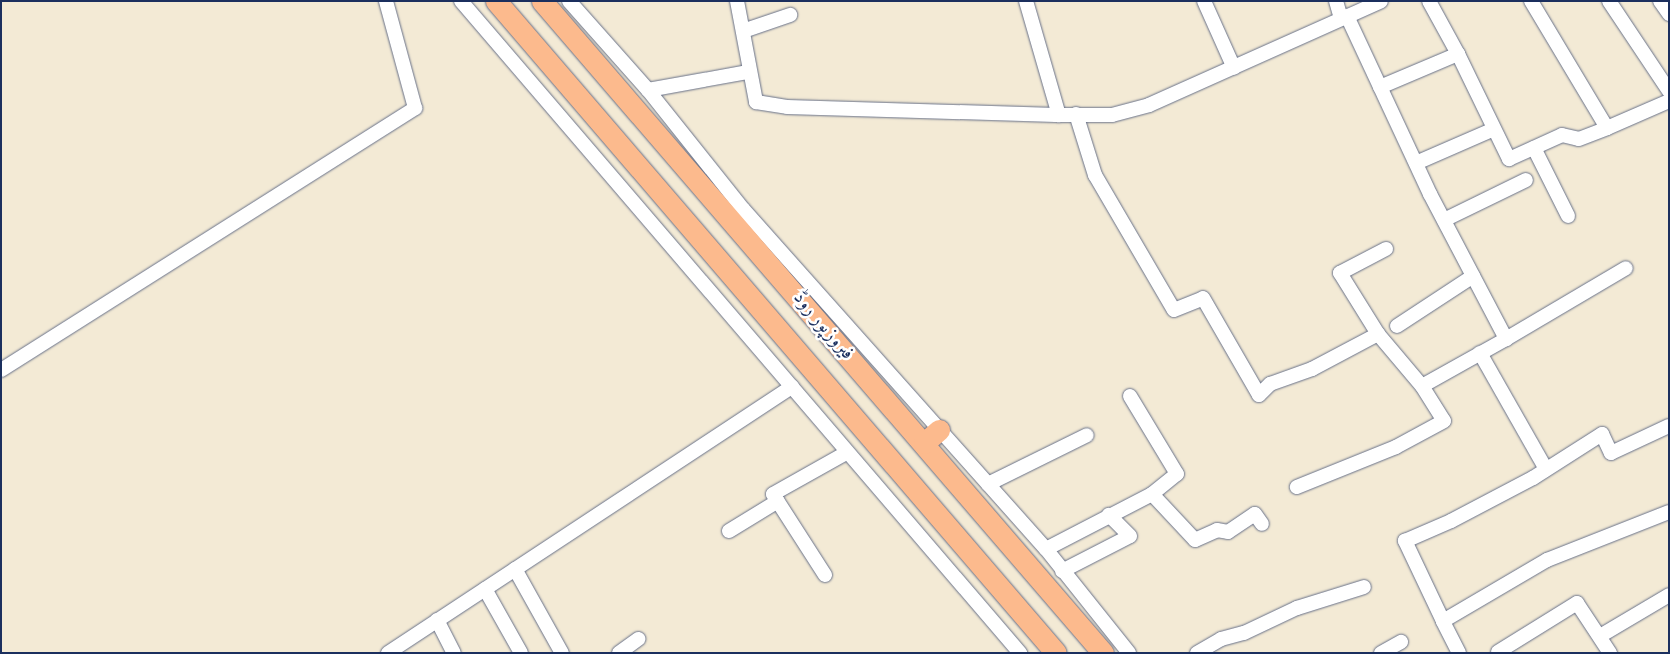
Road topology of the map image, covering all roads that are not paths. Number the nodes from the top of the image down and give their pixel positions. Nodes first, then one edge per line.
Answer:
1 (386, 1) edge
2 (461, 1) edge
3 (496, 1) edge
4 (542, 1) edge
5 (569, 1) edge
6 (737, 1) edge
7 (1026, 1) edge
8 (1204, 1) edge
9 (1336, 1) edge
10 (1381, 1) edge
11 (1429, 1) edge
12 (1531, 1) edge
13 (1610, 1) edge
14 (1660, 1) edge
15 (790, 14) dead end
16 (1669, 14) edge
17 (1344, 17) junction
18 (743, 30) junction
19 (1458, 54) junction
20 (1234, 68) junction
21 (748, 72) junction
22 (1380, 87) junction
23 (648, 90) junction
24 (1669, 90) edge
25 (1669, 101) edge
26 (1076, 114) junction
27 (1059, 115) junction
28 (1607, 128) junction
29 (1492, 130) junction
30 (1534, 148) junction
31 (1416, 163) junction
32 (1526, 180) dead end
33 (1568, 216) dead end
34 (1444, 220) junction
35 (1386, 249) dead end
36 (1626, 268) dead end
37 (1473, 276) junction
38 (1397, 326) dead end
39 (1378, 334) junction
40 (1506, 339) junction
41 (1480, 353) junction
42 (1, 370) edge
43 (1422, 386) junction
44 (792, 387) junction
45 (1130, 396) dead end
46 (1669, 426) edge
47 (1087, 434) dead end
48 (932, 436) junction
49 (846, 453) junction
50 (1546, 469) junction
51 (988, 484) junction
52 (1297, 487) dead end
53 (1152, 494) junction
54 (778, 501) junction
55 (1669, 512) edge
56 (1109, 516) junction
57 (1262, 524) dead end
58 (729, 531) dead end
59 (1046, 549) junction
60 (515, 569) junction
61 (1062, 571) junction
62 (825, 575) dead end
63 (1364, 587) dead end
64 (485, 589) junction
65 (1669, 595) edge
66 (437, 620) junction
67 (1442, 621) junction
68 (1600, 636) junction
69 (638, 639) dead end
70 (1401, 642) dead end
71 (1498, 652) edge
72 (388, 653) edge
73 (454, 653) edge
74 (520, 653) edge
75 (562, 653) edge
76 (619, 653) edge
77 (1020, 653) edge
78 (1056, 653) edge
79 (1103, 653) edge
80 (1129, 653) edge
81 (1198, 653) edge
82 (1380, 653) edge
83 (1459, 653) edge
84 (1610, 653) edge

1 - 42 street
2 - 44 street
3 - 78 highway, فیروزپور روڈ
4 - 48 highway, فیروزپور روڈ
5 - 23 street
6 - 18 street
7 - 27 street
8 - 20 street
9 - 17 street
10 - 17 street
11 - 19 street
12 - 28 street
13 - 24 street
14 - 16 street
15 - 18 street
17 - 20 street
17 - 22 street
18 - 21 street
19 - 22 street
19 - 29 street
20 - 26 street
21 - 23 street
21 - 27 street
22 - 31 street
23 - 48 street
25 - 28 street
26 - 27 street
26 - 39 street
28 - 30 street
29 - 30 street
29 - 31 street
30 - 33 street
31 - 34 street
32 - 34 street
34 - 37 street
35 - 39 street
36 - 40 street
37 - 38 street
37 - 40 street
39 - 43 street
40 - 41 street
41 - 43 street
41 - 50 street
43 - 52 street
44 - 49 street
44 - 60 street
45 - 53 street
46 - 50 street
47 - 51 street
48 - 51 street
48 - 79 highway, فیروزپور روڈ
49 - 54 street
49 - 77 street
50 - 67 street
51 - 59 street
53 - 56 street
53 - 57 street
54 - 58 street
54 - 62 street
55 - 67 street
56 - 59 street
56 - 61 street
59 - 61 street
60 - 64 street
60 - 75 street
61 - 80 street
63 - 81 street
64 - 66 street
64 - 74 street
65 - 68 street
66 - 72 street
66 - 73 street
67 - 83 street
68 - 71 street
68 - 84 street
69 - 76 street
70 - 82 street

